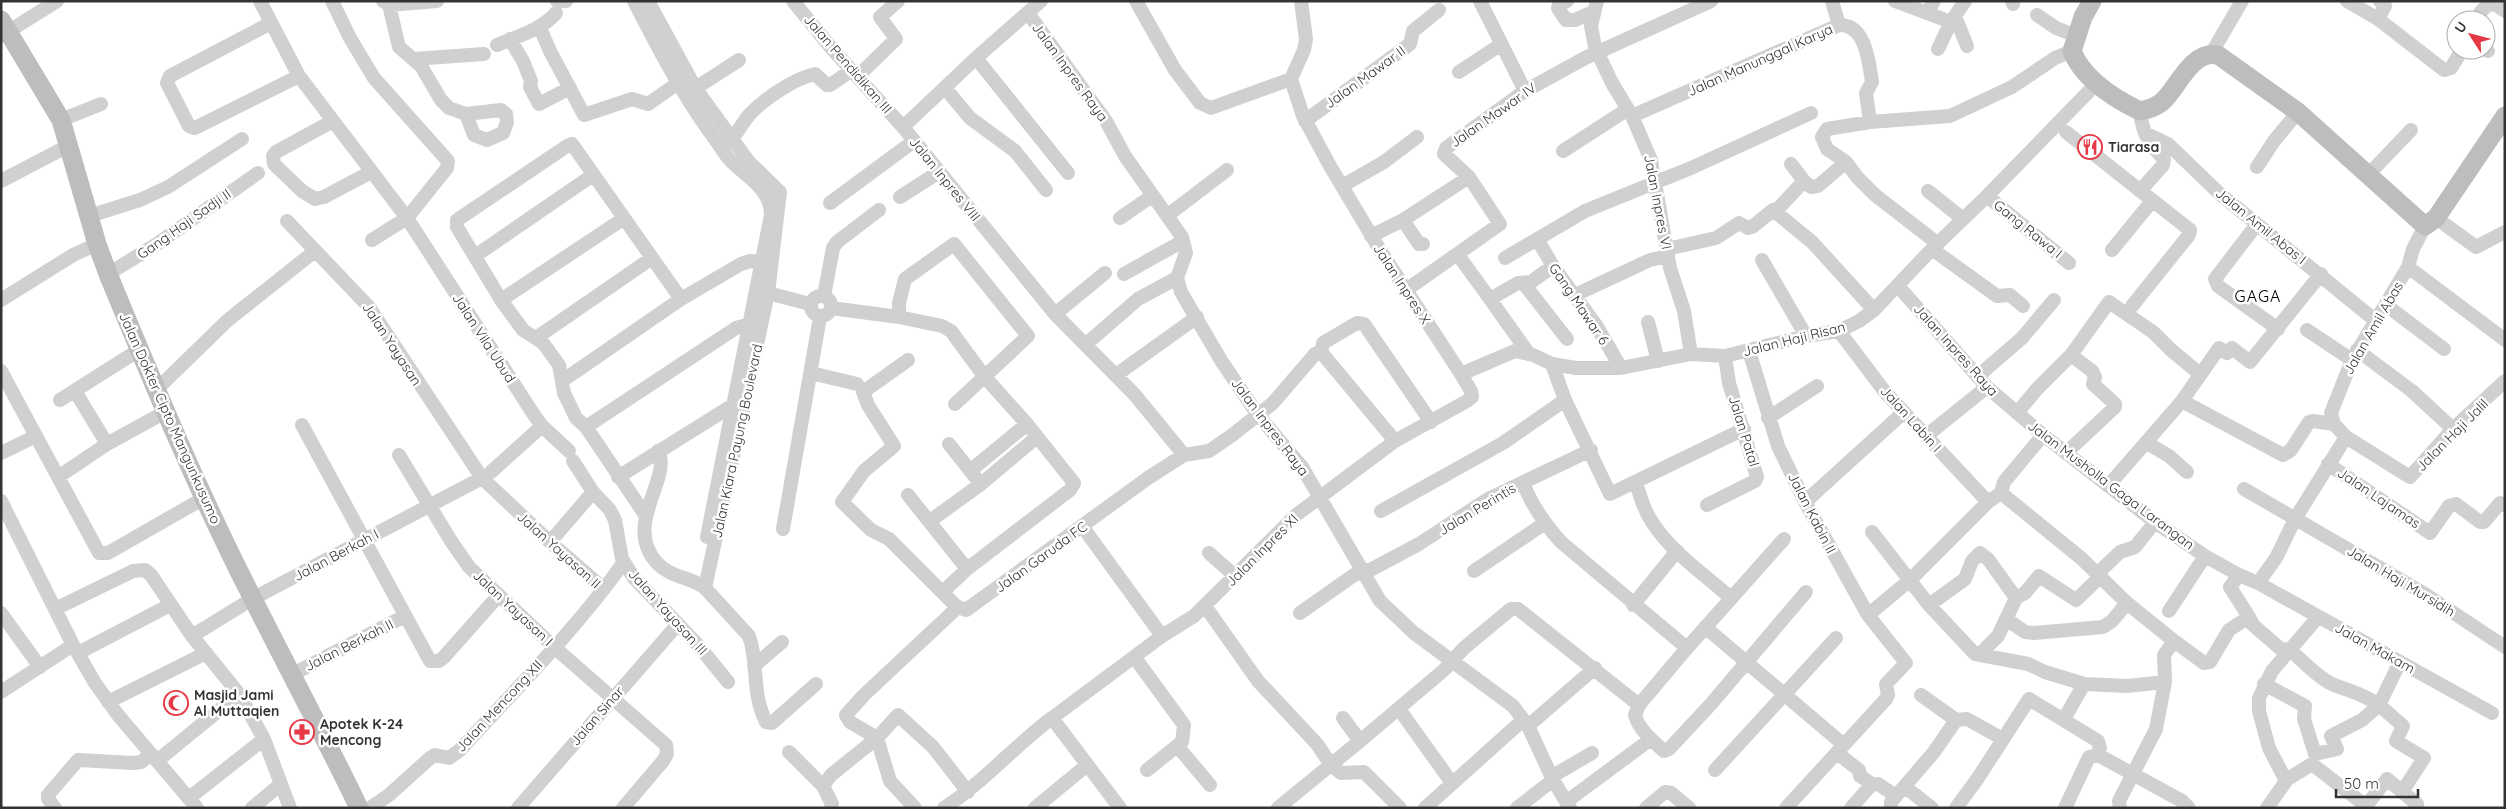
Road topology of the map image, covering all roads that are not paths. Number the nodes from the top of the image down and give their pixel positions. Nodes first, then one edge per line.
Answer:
1 (57, 1) edge
2 (260, 1) edge
3 (332, 1) edge
4 (437, 1) edge
5 (566, 1) edge
6 (634, 1) edge
7 (648, 1) edge
8 (898, 1) edge
9 (1041, 1) edge
10 (1136, 1) edge
11 (1301, 1) edge
12 (1480, 1) edge
13 (1567, 1) edge
14 (1711, 1) edge
15 (1832, 1) edge
16 (1895, 1) edge
17 (1965, 1) edge
18 (2092, 1) edge
19 (2242, 1) edge
20 (2347, 1) edge
21 (2380, 1) edge
22 (795, 2) edge
23 (386, 3) edge
24 (556, 7) edge
25 (1595, 7) edge
26 (1931, 7) edge
27 (1439, 10) dead end
28 (2483, 10) edge
29 (2505, 12) edge
30 (1028, 13) junction
31 (2037, 15) dead end
32 (2378, 19) junction
33 (1951, 22) junction
34 (272, 23) junction
35 (1839, 25) junction
36 (540, 28) junction
37 (4, 29) edge
38 (2074, 44) junction
39 (1500, 45) junction
40 (1967, 46) dead end
41 (1938, 49) dead end
42 (484, 54) dead end
43 (1598, 54) junction
44 (2211, 54) junction
45 (413, 58) junction
46 (976, 58) junction
47 (739, 60) dead end
48 (2456, 60) edge
49 (1459, 72) dead end
50 (855, 73) junction
51 (299, 76) junction
52 (1291, 79) junction
53 (2097, 83) junction
54 (570, 88) junction
55 (945, 88) junction
56 (686, 89) junction
57 (1525, 91) junction
58 (101, 104) dead end
59 (2140, 111) junction
60 (2298, 112) junction
61 (1630, 113) junction
62 (466, 114) dead end
63 (1811, 114) dead end
64 (2505, 116) edge
65 (61, 120) junction
66 (333, 121) junction
67 (1305, 121) junction
68 (1870, 122) junction
69 (903, 127) junction
70 (2411, 130) dead end
71 (2066, 132) dead end
72 (2145, 133) junction
73 (1417, 137) dead end
74 (242, 138) dead end
75 (914, 141) junction
76 (727, 144) junction
77 (68, 146) junction
78 (1563, 151) dead end
79 (1846, 162) junction
80 (1791, 164) dead end
81 (2257, 167) dead end
82 (1228, 170) dead end
83 (371, 172) junction
84 (939, 172) junction
85 (258, 173) dead end
86 (1068, 173) dead end
87 (593, 175) junction
88 (2367, 176) junction
89 (1469, 177) junction
90 (1656, 180) junction
91 (1, 181) edge
92 (1804, 181) junction
93 (1342, 186) junction
94 (1046, 190) dead end
95 (1928, 191) dead end
96 (2140, 191) junction
97 (1152, 196) junction
98 (1987, 196) junction
99 (900, 197) dead end
100 (2152, 200) junction
101 (830, 203) dead end
102 (879, 210) dead end
103 (1776, 211) junction
104 (1168, 215) junction
105 (89, 216) junction
106 (407, 218) junction
107 (1120, 218) dead end
108 (623, 219) junction
109 (1963, 219) junction
110 (1403, 220) junction
111 (288, 221) dead end
112 (2431, 222) junction
113 (2257, 224) junction
114 (2505, 232) edge
115 (1372, 236) junction
116 (1537, 239) junction
117 (372, 240) dead end
118 (1183, 241) junction
119 (97, 244) junction
120 (1423, 244) dead end
121 (1935, 246) junction
122 (2112, 250) dead end
123 (315, 251) junction
124 (1667, 252) junction
125 (1458, 255) junction
126 (475, 256) junction
127 (652, 258) junction
128 (1505, 258) dead end
129 (1762, 260) dead end
130 (768, 263) junction
131 (2069, 263) dead end
132 (1553, 266) junction
133 (2408, 267) junction
134 (1104, 273) dead end
135 (108, 274) junction
136 (1124, 274) dead end
137 (2321, 274) junction
138 (1177, 278) junction
139 (1524, 284) junction
140 (1898, 286) junction
141 (1406, 290) junction
142 (763, 292) junction
143 (1575, 295) junction
144 (681, 299) junction
145 (1490, 299) junction
146 (1, 300) edge
147 (501, 300) junction
148 (2054, 300) dead end
149 (2386, 305) junction
150 (2023, 306) dead end
151 (2132, 306) dead end
152 (825, 307) junction
153 (1874, 310) junction
154 (1054, 314) junction
155 (1197, 317) junction
156 (899, 318) junction
157 (2376, 321) junction
158 (757, 322) junction
159 (1648, 322) dead end
160 (2278, 329) junction
161 (2307, 330) dead end
162 (1839, 332) junction
163 (1806, 336) junction
164 (536, 338) junction
165 (1567, 339) dead end
166 (2505, 340) edge
167 (1085, 345) junction
168 (2444, 349) dead end
169 (139, 350) junction
170 (1749, 351) junction
171 (1321, 352) junction
172 (1530, 354) junction
173 (1691, 354) junction
174 (2071, 355) junction
175 (2355, 355) junction
176 (1725, 356) junction
177 (908, 360) dead end
178 (1658, 361) junction
179 (1552, 364) junction
180 (1621, 368) junction
181 (1, 372) edge
182 (811, 373) junction
183 (1461, 374) junction
184 (2200, 374) junction
185 (1116, 375) junction
186 (984, 376) junction
187 (562, 381) junction
188 (1982, 381) junction
189 (857, 384) dead end
190 (1817, 386) dead end
191 (156, 389) junction
192 (75, 391) junction
193 (2502, 391) edge
194 (60, 400) dead end
195 (1565, 400) junction
196 (741, 401) junction
197 (2182, 401) junction
198 (955, 404) dead end
199 (167, 411) junction
200 (1904, 412) junction
201 (2017, 413) junction
202 (1258, 415) junction
203 (1768, 418) junction
204 (1431, 422) junction
205 (1027, 424) junction
206 (2334, 424) junction
207 (302, 425) dead end
208 (542, 426) junction
209 (586, 427) junction
210 (1744, 429) junction
211 (2453, 429) junction
212 (2043, 435) junction
213 (36, 436) junction
214 (1926, 436) junction
215 (1037, 437) junction
216 (2346, 437) junction
217 (1395, 441) junction
218 (2147, 443) junction
219 (107, 444) junction
220 (949, 444) dead end
221 (1591, 450) junction
222 (658, 451) junction
223 (2068, 452) junction
224 (1, 453) edge
225 (399, 455) dead end
226 (1184, 455) junction
227 (571, 456) joint
228 (2328, 464) junction
229 (970, 471) junction
230 (2187, 472) dead end
231 (487, 475) junction
232 (58, 477) junction
233 (618, 477) junction
234 (1523, 482) junction
235 (1636, 482) junction
236 (981, 484) junction
237 (2108, 486) junction
238 (2244, 490) dead end
239 (593, 492) junction
240 (2001, 493) junction
241 (908, 495) dead end
242 (1320, 497) junction
243 (204, 498) junction
244 (1805, 502) junction
245 (1988, 502) junction
246 (431, 505) junction
247 (1707, 505) dead end
248 (2505, 505) edge
249 (3, 510) edge
250 (1381, 512) dead end
251 (646, 516) junction
252 (2295, 520) junction
253 (930, 521) junction
254 (2155, 522) junction
255 (1544, 524) junction
256 (1082, 526) junction
257 (783, 529) dead end
258 (1872, 532) dead end
259 (1784, 538) dead end
260 (366, 539) junction
261 (550, 542) junction
262 (1678, 551) junction
263 (1209, 553) dead end
264 (2205, 556) junction
265 (624, 562) junction
266 (967, 569) junction
267 (1474, 570) dead end
268 (1365, 572) junction
269 (2099, 574) junction
270 (2239, 575) junction
271 (1235, 576) junction
272 (1910, 580) junction
273 (2258, 583) junction
274 (701, 585) junction
275 (948, 587) dead end
276 (604, 589) junction
277 (1806, 592) dead end
278 (499, 595) junction
279 (1731, 598) junction
280 (2016, 598) junction
281 (252, 599) junction
282 (2127, 603) junction
283 (170, 605) junction
284 (1633, 605) junction
285 (1930, 605) junction
286 (1205, 606) junction
287 (958, 608) junction
288 (55, 609) junction
289 (2169, 610) dead end
290 (1, 613) edge
291 (1300, 613) dead end
292 (1868, 615) junction
293 (405, 616) junction
294 (2249, 617) junction
295 (2318, 617) junction
296 (2006, 619) junction
297 (678, 624) junction
298 (1705, 628) junction
299 (192, 636) junction
300 (1162, 636) junction
301 (1836, 638) dead end
302 (2174, 641) junction
303 (782, 642) dead end
304 (554, 647) junction
305 (2505, 647) edge
306 (1687, 648) junction
307 (76, 649) junction
308 (2289, 649) junction
309 (206, 653) junction
310 (1979, 656) junction
311 (1135, 658) junction
312 (1452, 662) junction
313 (1747, 662) junction
314 (2400, 662) junction
315 (754, 666) junction
316 (40, 667) junction
317 (1595, 668) junction
318 (293, 674) junction
319 (728, 682) dead end
320 (2165, 682) junction
321 (816, 684) dead end
322 (2084, 684) junction
323 (2264, 684) junction
324 (1, 692) edge
325 (239, 694) junction
326 (1784, 694) junction
327 (1921, 695) dead end
328 (612, 697) junction
329 (108, 702) junction
330 (1640, 705) junction
331 (2378, 705) junction
332 (1399, 709) junction
333 (2492, 713) dead end
334 (1052, 718) junction
335 (1343, 718) dead end
336 (2064, 719) junction
337 (1956, 720) junction
338 (1525, 723) junction
339 (877, 738) junction
340 (1651, 738) junction
341 (264, 739) junction
342 (2003, 739) junction
343 (1360, 741) junction
344 (1178, 747) junction
345 (1840, 749) junction
346 (788, 752) dead end
347 (1592, 753) dead end
348 (2098, 755) junction
349 (154, 757) junction
350 (1087, 765) junction
351 (1331, 765) junction
352 (1147, 770) dead end
353 (1715, 770) dead end
354 (2133, 774) junction
355 (1552, 779) junction
356 (2286, 780) junction
357 (1452, 783) junction
358 (281, 784) junction
359 (1872, 784) junction
360 (1210, 785) dead end
361 (823, 786) junction
362 (968, 792) junction
363 (2402, 792) junction
364 (1897, 797) edge
365 (193, 803) edge
366 (1568, 805) edge
367 (2118, 807) edge
368 (2366, 807) edge
369 (55, 808) edge
370 (252, 808) edge
371 (290, 808) edge
372 (360, 808) edge
373 (370, 808) edge
374 (518, 808) edge
375 (623, 808) edge
376 (831, 808) edge
377 (915, 808) edge
378 (944, 808) edge
379 (1036, 808) edge
380 (1120, 808) edge
381 (1278, 808) edge
382 (1400, 808) edge
383 (1425, 808) edge
384 (1517, 808) edge
385 (1646, 808) edge
386 (1689, 808) edge
387 (1786, 808) edge
388 (1851, 808) edge
389 (1932, 808) edge
390 (1956, 808) edge
391 (2064, 808) edge
392 (2189, 808) edge
393 (2267, 808) edge
394 (2417, 808) edge

1 - 37 street
2 - 34 street, Jalan Vila Ubud
3 - 106 street
4 - 23 street
5 - 24 street
6 - 56 street
7 - 56 street
8 - 50 street
9 - 30 street, Jalan Inpres VIII
10 - 52 street
11 - 52 street
12 - 39 street
13 - 25 street
14 - 43 street, Jalan Mawar IV
15 - 35 street
16 - 26 street
17 - 33 street
18 - 38 main road
19 - 44 street
20 - 32 street
21 - 32 street
22 - 50 street, Jalan Pendidikan III
23 - 45 street
24 - 36 street
25 - 43 street, Jalan Inpres VI
26 - 33 street
27 - 67 street, Jalan Mawar II
28 - 29 street
30 - 46 street, Jalan Inpres VIII
30 - 97 street, Jalan Inpres Raya
31 - 38 street
32 - 48 street
33 - 40 street
33 - 41 street
34 - 51 street, Jalan Vila Ubud
34 - 51 street
35 - 61 street, Jalan Manunggal Karya
35 - 68 street, Jalan Manunggal Karya
36 - 54 street
36 - 54 street
37 - 65 main road, Jalan Dokter Cipto Mangunkusumo
38 - 53 main road
38 - 68 street
39 - 49 street
39 - 57 street
42 - 45 street
43 - 57 street, Jalan Mawar IV
43 - 61 street, Jalan Inpres VI
44 - 59 main road
44 - 60 main road
45 - 62 street
46 - 55 street, Jalan Inpres VIII
46 - 86 street
47 - 56 street
50 - 69 street, Jalan Pendidikan III
50 - 76 street
51 - 66 street, Jalan Vila Ubud
52 - 67 street, Jalan Inpres X
53 - 59 main road
53 - 98 street, Jalan Haji Risan
54 - 56 street
55 - 69 street, Jalan Inpres VIII
55 - 94 street
56 - 76 street
57 - 89 street, Jalan Mawar IV
58 - 65 street
59 - 72 street
60 - 81 street
60 - 88 main road
61 - 78 street, Jalan Manunggal Karya
61 - 90 street, Jalan Inpres VI
63 - 90 street
64 - 112 main road
65 - 77 main road, Jalan Dokter Cipto Mangunkusumo
66 - 83 street, Jalan Vila Ubud
66 - 83 street
67 - 93 street, Jalan Inpres X
68 - 79 street
69 - 75 street, Jalan Inpres VIII
70 - 88 street
71 - 96 street
72 - 96 street
72 - 113 street, Jalan Amil Abas I
73 - 93 street
74 - 105 street
75 - 84 street, Jalan Inpres VIII
75 - 101 street
76 - 130 street, Jalan Kiara Payung Boulevard
77 - 91 street
77 - 105 main road, Jalan Dokter Cipto Mangunkusumo
79 - 92 street
79 - 121 street
80 - 92 street
82 - 104 street
83 - 106 street, Jalan Vila Ubud
84 - 99 street
84 - 154 street, Jalan Inpres VIII
85 - 135 street, Gang Haji Sadji II
87 - 108 street
87 - 126 street
87 - 126 street
88 - 112 main road
89 - 110 street
89 - 125 street
90 - 116 street
90 - 124 street, Jalan Inpres VI
92 - 103 street
93 - 115 street, Jalan Inpres X
95 - 109 street
96 - 100 street
97 - 104 street, Jalan Inpres Raya
97 - 107 street
98 - 109 street, Jalan Haji Risan
98 - 131 street, Gang Rawa I
100 - 122 street
100 - 151 street
102 - 152 street
103 - 124 street
103 - 153 street
104 - 118 street, Jalan Inpres Raya
105 - 119 main road, Jalan Dokter Cipto Mangunkusumo
106 - 117 street
106 - 208 street, Jalan Vila Ubud
108 - 127 street
108 - 147 street
109 - 121 street, Jalan Haji Risan
110 - 115 street
110 - 120 street
111 - 123 street, Jalan Yayasan
112 - 114 street
112 - 133 street, Jalan Amil Abas
113 - 137 street, Jalan Amil Abas I
113 - 160 street
115 - 141 street, Jalan Inpres X
116 - 128 street
116 - 132 street, Gang Mawar 6
118 - 136 street
118 - 138 street
119 - 135 main road, Jalan Dokter Cipto Mangunkusumo
119 - 146 street
121 - 140 street, Jalan Haji Risan
121 - 150 street
123 - 191 street
123 - 231 street, Jalan Yayasan
124 - 143 street
124 - 173 street, Jalan Inpres VI
125 - 141 street
125 - 145 street
126 - 147 street
127 - 144 street
127 - 164 street
129 - 163 street
130 - 142 street, Jalan Kiara Payung Boulevard
130 - 144 street
132 - 139 street
132 - 143 street, Gang Mawar 6
133 - 149 street, Jalan Amil Abas
133 - 166 street
134 - 154 street
135 - 169 main road, Jalan Dokter Cipto Mangunkusumo
137 - 157 street, Jalan Amil Abas I
137 - 160 street
138 - 155 street, Jalan Inpres Raya
138 - 167 street
139 - 145 street
139 - 165 street
140 - 153 street, Jalan Haji Risan
140 - 188 street, Jalan Inpres Raya
141 - 183 street, Jalan Inpres X
142 - 152 street
142 - 158 street, Jalan Kiara Payung Boulevard
143 - 180 street, Gang Mawar 6
144 - 187 street
145 - 172 street
147 - 164 street
148 - 188 street
149 - 157 street, Jalan Amil Abas
149 - 168 street
152 - 156 street
152 - 182 street
153 - 162 street, Jalan Haji Risan
154 - 167 street, Jalan Inpres VIII
155 - 185 street
155 - 202 street, Jalan Inpres Raya
156 - 186 street
156 - 186 street
157 - 175 street, Jalan Amil Abas
158 - 196 street, Jalan Kiara Payung Boulevard
158 - 209 street
159 - 178 street
160 - 184 street
161 - 175 street
162 - 163 street, Jalan Haji Risan
162 - 200 street, Jalan Labin I
163 - 170 street, Jalan Haji Risan
164 - 187 street
167 - 185 street, Jalan Inpres VIII
169 - 191 main road, Jalan Dokter Cipto Mangunkusumo
169 - 192 street
170 - 176 street, Jalan Haji Risan
170 - 203 street, Jalan Kabin II
171 - 202 street, Jalan Garuda FC
171 - 204 street, Jalan Garuda FC
171 - 217 street
172 - 179 street, Jalan Haji Risan
172 - 183 street, Jalan Haji Risan
173 - 176 street, Jalan Haji Risan
173 - 178 street, Jalan Haji Risan
174 - 184 street
174 - 201 street
174 - 223 street
175 - 206 street, Jalan Amil Abas
175 - 211 street
176 - 210 street, Jalan Patal
177 - 287 street
178 - 180 street, Jalan Haji Risan
179 - 180 street, Jalan Haji Risan
179 - 195 street
181 - 213 street
182 - 189 street
182 - 257 street
183 - 204 street, Jalan Inpres X
184 - 197 street
185 - 226 street, Jalan Inpres VIII
186 - 198 street
186 - 205 street
187 - 209 street
188 - 201 street, Jalan Inpres Raya
188 - 214 street
190 - 203 street
191 - 199 main road, Jalan Dokter Cipto Mangunkusumo
192 - 194 street
192 - 219 street
193 - 211 street, Jalan Haji Jalil
195 - 221 street
195 - 250 street
196 - 222 street
196 - 274 street, Jalan Kiara Payung Boulevard
197 - 206 street
197 - 218 street
199 - 219 street
199 - 243 main road, Jalan Dokter Cipto Mangunkusumo
200 - 214 street, Jalan Labin I
200 - 244 street
201 - 212 street, Jalan Musholla Gaga Larangan
202 - 226 street, Jalan Garuda FC
202 - 242 street, Jalan Inpres Raya
203 - 244 street, Jalan Kabin II
204 - 217 street, Jalan Inpres X
205 - 215 street
205 - 229 street
206 - 216 street
207 - 260 street
208 - 227 street, Jalan Vila Ubud
208 - 231 street
209 - 233 street
210 - 235 street
210 - 247 street, Jalan Patal
211 - 216 street, Jalan Haji Jalil
212 - 223 street, Jalan Musholla Gaga Larangan
212 - 240 street
213 - 224 street
213 - 232 street
214 - 245 street, Jalan Labin I
215 - 236 street
215 - 266 street
216 - 228 street
217 - 242 street, Jalan Inpres X
218 - 230 street
218 - 237 street
219 - 232 street
220 - 229 street
221 - 234 street, Jalan Perintis
221 - 235 street
222 - 233 street
222 - 251 street
223 - 237 street, Jalan Musholla Gaga Larangan
225 - 246 street, Jalan Yayasan I
226 - 256 street, Jalan Garuda FC
227 - 239 street, Jalan Yayasan III
228 - 248 street, Jalan Lajamas
228 - 252 street
229 - 236 street
231 - 246 street, Jalan Berkah I
231 - 261 street, Jalan Yayasan II
232 - 243 street
233 - 251 street
234 - 255 street
234 - 268 street, Jalan Perintis
235 - 262 street
236 - 253 street
237 - 254 street, Jalan Musholla Gaga Larangan
238 - 252 street, Jalan Haji Mursidih
239 - 261 street
239 - 265 street, Jalan Yayasan III
240 - 245 street
240 - 269 street
241 - 253 street
242 - 268 street, Jalan Inpres Raya
242 - 271 street, Jalan Inpres XI
243 - 281 main road, Jalan Dokter Cipto Mangunkusumo
244 - 292 street, Jalan Kabin II
245 - 272 street
246 - 260 street, Jalan Berkah I
246 - 278 street, Jalan Yayasan I
249 - 288 street
251 - 274 street
252 - 273 street
252 - 305 street, Jalan Haji Mursidih
253 - 266 street
254 - 264 street, Jalan Musholla Gaga Larangan
254 - 269 street
255 - 267 street
255 - 284 street
256 - 287 street, Jalan Garuda FC
256 - 300 street
258 - 272 street
259 - 279 street
260 - 281 street, Jalan Berkah I
260 - 293 street
261 - 276 street, Jalan Yayasan II
262 - 279 street
262 - 284 street
263 - 271 street
264 - 270 street, Jalan Musholla Gaga Larangan
264 - 289 street
265 - 276 street
265 - 297 street, Jalan Yayasan III
266 - 275 street
268 - 291 street, Jalan Perintis
268 - 312 street, Jalan Inpres Raya
269 - 280 street
269 - 282 street
270 - 273 street, Jalan Musholla Gaga Larangan
270 - 294 street
271 - 286 street, Jalan Inpres XI
272 - 285 street
272 - 292 street
273 - 295 street, Jalan Makam
274 - 315 street
276 - 304 street, Jalan Yayasan II
277 - 313 street
278 - 293 street
278 - 304 street, Jalan Yayasan I
279 - 298 street
280 - 285 street
280 - 296 street
281 - 299 street, Jalan Berkah I
281 - 318 main road, Jalan Dokter Cipto Mangunkusumo
282 - 296 street
282 - 302 street
283 - 288 street
283 - 299 street
283 - 307 street
284 - 306 street
285 - 310 street
286 - 300 street, Jalan Inpres XI
286 - 351 street
287 - 339 street
288 - 307 street
290 - 316 street
292 - 345 street, Jalan Kabin II
293 - 318 street, Jalan Berkah II
294 - 302 street
294 - 308 street
295 - 308 street
295 - 314 street, Jalan Makam
296 - 310 street
297 - 319 street, Jalan Yayasan III
297 - 328 street, Jalan Sinar
298 - 306 street
298 - 313 street
299 - 309 street
300 - 311 street, Jalan Inpres XI
301 - 326 street
302 - 320 street
303 - 315 street
304 - 328 street, Jalan Yayasan I
304 - 373 street, Jalan Mencong XII
306 - 330 street
307 - 316 street
307 - 329 street
308 - 323 street
308 - 331 street
309 - 325 street
309 - 329 street
310 - 322 street
311 - 334 street, Jalan Inpres XI
311 - 344 street
312 - 317 street
312 - 332 street
312 - 338 street, Jalan Inpres Raya
313 - 326 street
313 - 340 street
314 - 331 street
314 - 333 street, Jalan Makam
315 - 321 street
316 - 324 street
317 - 330 street
317 - 338 street
318 - 372 main road, Jalan Dokter Cipto Mangunkusumo
320 - 322 street
320 - 354 street
322 - 336 street
323 - 331 street
323 - 356 street
325 - 341 street
325 - 349 street
326 - 345 street
326 - 353 street
327 - 337 street
328 - 374 street, Jalan Sinar
328 - 375 street, Jalan Yayasan I
329 - 349 street
330 - 340 street
331 - 363 street
332 - 343 street
332 - 357 street
334 - 350 street
334 - 362 street, Jalan Inpres XI
335 - 343 street
336 - 342 street
336 - 348 street
337 - 342 street
337 - 364 street
338 - 355 street, Jalan Inpres Raya
338 - 357 street
339 - 361 street
339 - 362 street
339 - 377 street
340 - 366 street
341 - 358 street
341 - 365 street
342 - 390 street
343 - 351 street
344 - 352 street
344 - 360 street
345 - 359 street
345 - 387 street
346 - 361 street
347 - 355 street
348 - 354 street
348 - 391 street
349 - 365 street
349 - 369 street
350 - 379 street
350 - 380 street
351 - 381 street
351 - 382 street
354 - 367 street
354 - 392 street
355 - 366 street, Jalan Inpres Raya
355 - 384 street
356 - 368 street
356 - 393 street
357 - 383 street
358 - 370 street
358 - 371 street
359 - 364 street
359 - 388 street
361 - 376 street
362 - 378 street, Jalan Inpres XI
363 - 368 street
363 - 394 street
364 - 389 street
385 - 386 street

